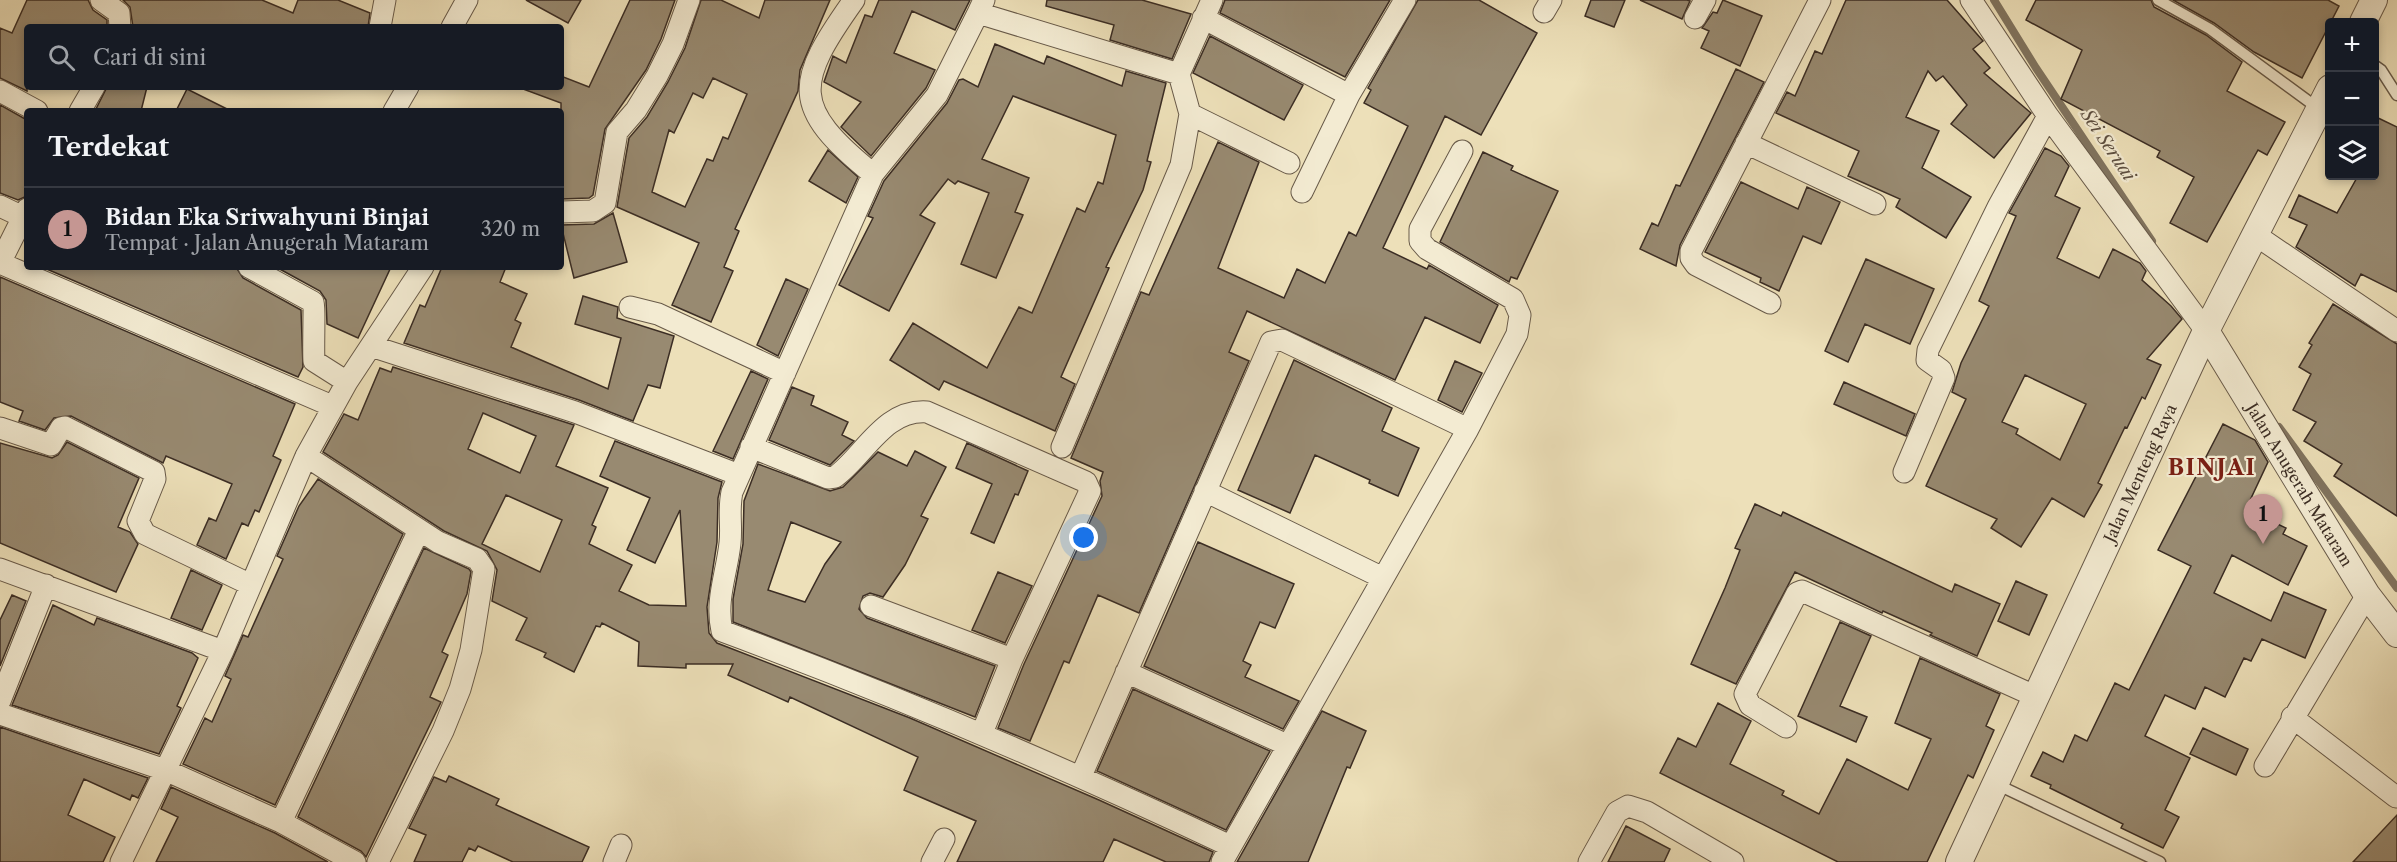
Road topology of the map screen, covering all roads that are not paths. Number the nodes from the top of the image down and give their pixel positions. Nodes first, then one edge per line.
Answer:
1 (101, 0) edge
2 (385, 0) edge
3 (467, 0) edge
4 (689, 0) edge
5 (854, 0) edge
6 (1406, 0) edge
7 (1820, 0) edge
8 (1971, 0) edge
9 (2158, 0) edge
10 (2374, 0) edge
11 (981, 7) edge
12 (1208, 9) edge
13 (2365, 18) edge
14 (120, 24) edge
15 (381, 24) edge
16 (454, 24) edge
17 (2379, 69) edge
18 (1179, 74) junction
19 (92, 90) edge
20 (406, 90) edge
21 (0, 91) edge
22 (1349, 95) junction
23 (2397, 95) edge
24 (2324, 99) edge
25 (31, 108) edge
26 (82, 108) edge
27 (396, 108) edge
28 (1190, 114) junction
29 (2048, 116) junction
30 (1746, 143) junction
31 (1462, 151) dead end
32 (1289, 163) dead end
33 (873, 174) junction
34 (1302, 192) dead end
35 (1875, 204) dead end
36 (0, 206) edge
37 (564, 212) edge
38 (24, 213) edge
39 (24, 215) edge
40 (2254, 234) junction
41 (254, 270) edge
42 (421, 270) edge
43 (1770, 303) dead end
44 (630, 307) dead end
45 (2206, 331) junction
46 (2397, 331) edge
47 (371, 346) junction
48 (785, 373) junction
49 (346, 382) junction
50 (332, 406) junction
51 (0, 428) edge
52 (1468, 429) junction
53 (751, 447) junction
54 (1062, 447) dead end
55 (306, 456) junction
56 (1904, 472) dead end
57 (739, 475) junction
58 (1205, 491) junction
59 (419, 530) junction
60 (0, 569) edge
61 (1383, 578) junction
62 (46, 585) junction
63 (251, 585) junction
64 (2367, 595) junction
65 (871, 606) dead end
66 (2397, 634) edge
67 (223, 651) junction
68 (1012, 659) junction
69 (1126, 672) junction
70 (2037, 697) junction
71 (0, 700) edge
72 (0, 714) edge
73 (2292, 717) junction
74 (1786, 727) dead end
75 (982, 733) junction
76 (1287, 745) junction
77 (2265, 766) dead end
78 (165, 770) junction
79 (1081, 776) junction
80 (1996, 784) junction
81 (2396, 797) edge
82 (281, 822) junction
83 (944, 839) dead end
84 (1226, 854) edge
85 (121, 862) edge
86 (355, 862) edge
87 (378, 862) edge
88 (932, 862) edge
89 (1589, 862) edge
90 (1733, 862) edge
91 (1959, 862) edge
92 (2160, 862) edge

1 - 14 street
2 - 15 street
3 - 16 street
4 - 37 street
5 - 33 street
6 - 22 street
7 - 30 street
8 - 29 street
9 - 24 lane
10 - 13 street
11 - 18 street
11 - 33 street
12 - 18 street
12 - 22 street
17 - 23 lane
18 - 28 street
19 - 26 street
20 - 27 street
21 - 25 street
22 - 34 street
24 - 40 street, Jalan Menteng Raya
28 - 32 street
28 - 54 street
29 - 45 street
29 - 56 street
30 - 35 street
30 - 43 street
31 - 52 street
33 - 48 street
36 - 38 street
39 - 50 street
40 - 45 street, Jalan Menteng Raya
40 - 46 street
41 - 49 street
42 - 47 street
44 - 48 street
45 - 64 street, Jalan Anugerah Mataram
45 - 70 street, Jalan Menteng Raya
47 - 49 street
47 - 57 street
48 - 53 street
49 - 50 street
50 - 55 street
51 - 63 street
52 - 58 street
52 - 61 street
53 - 57 street
53 - 68 street
55 - 59 street
55 - 63 street
57 - 75 street
58 - 61 street
58 - 69 street
59 - 82 street
59 - 87 street
60 - 62 street
61 - 76 street
62 - 67 street
62 - 71 street
63 - 67 street
64 - 66 street, Jalan Anugerah Mataram
64 - 73 street
65 - 68 street
67 - 78 street
68 - 75 street
69 - 76 street
69 - 79 street
70 - 74 street
70 - 80 street, Jalan Menteng Raya
72 - 78 street
73 - 77 street
73 - 81 street
75 - 79 street
76 - 84 street
78 - 82 street
78 - 85 street
79 - 84 street
80 - 91 street, Jalan Menteng Raya
80 - 92 lane
82 - 86 street
83 - 88 street
89 - 90 street

